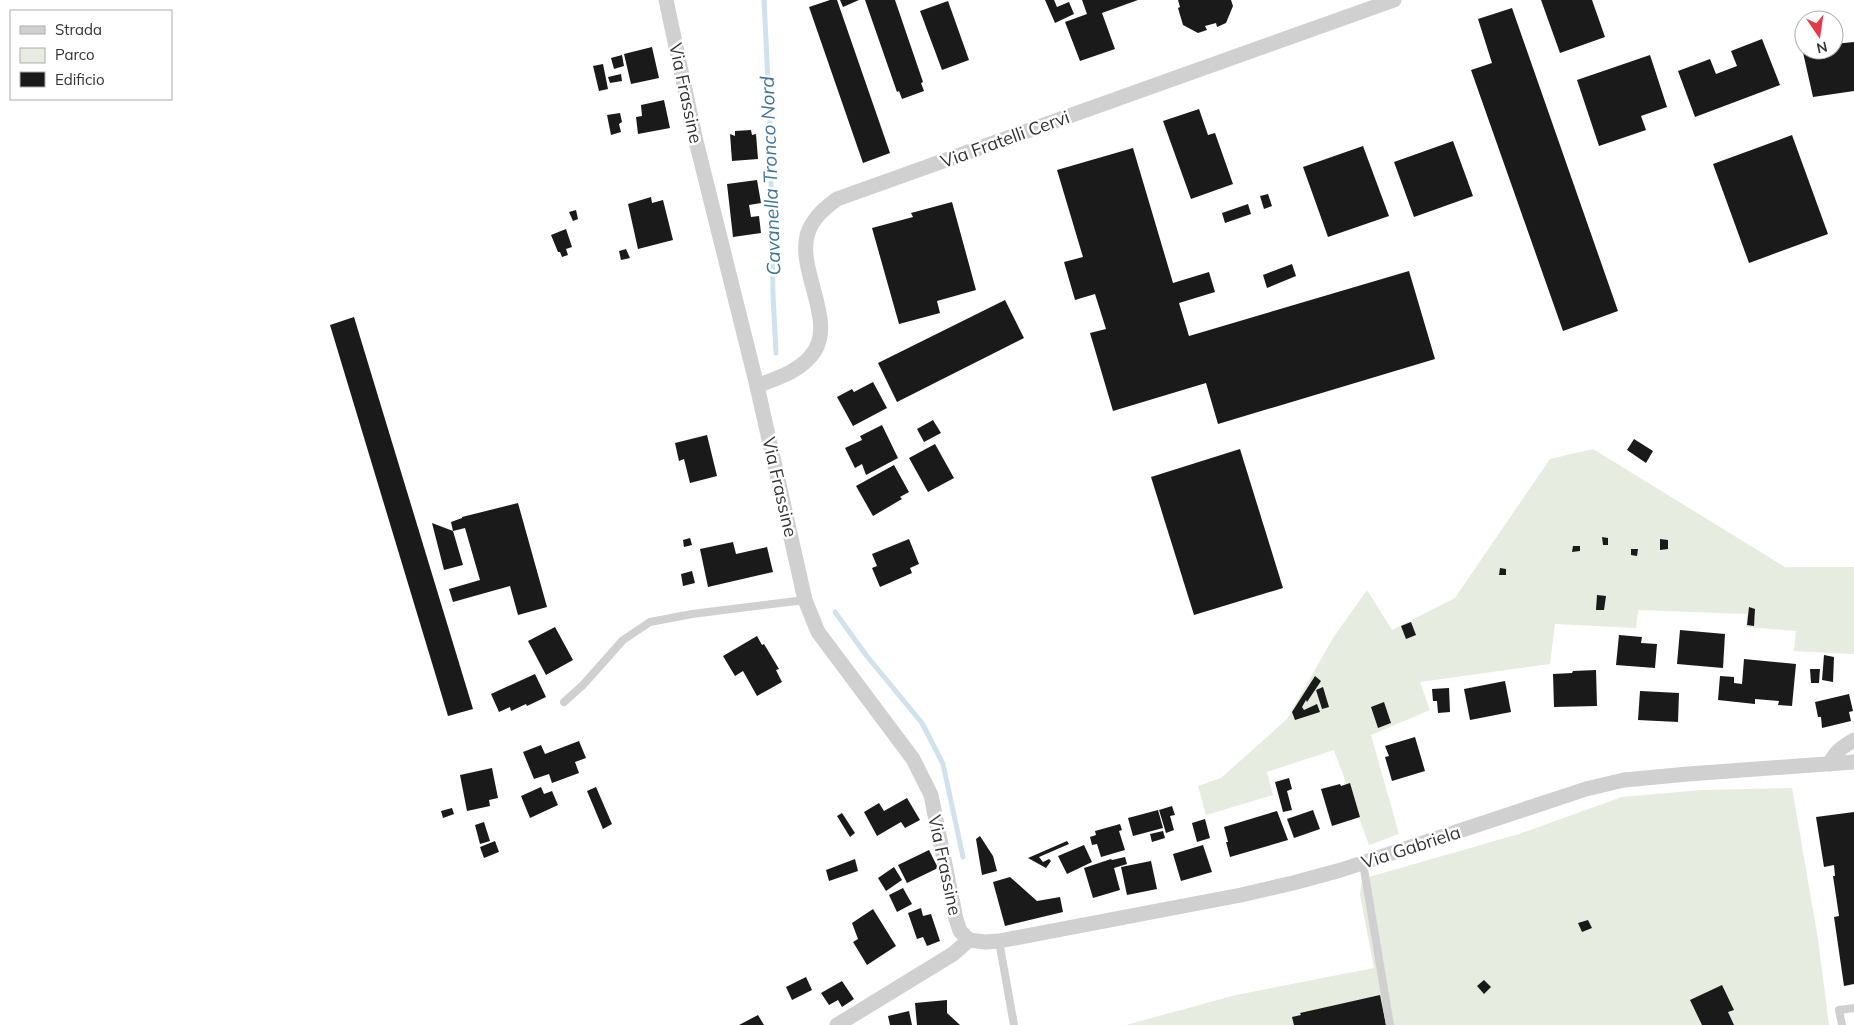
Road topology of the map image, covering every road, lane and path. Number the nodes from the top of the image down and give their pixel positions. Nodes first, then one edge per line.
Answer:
1 (666, 0) edge
2 (1394, 0) edge
3 (756, 386) junction
4 (806, 600) junction
5 (564, 702) dead end
6 (1854, 740) edge
7 (1854, 762) edge
8 (1830, 764) junction
9 (1363, 862) junction
10 (969, 940) junction
11 (999, 941) junction
12 (1854, 1008) edge
13 (837, 1025) edge
14 (1014, 1025) edge
15 (1390, 1025) edge
16 (1842, 1025) edge

1 - 3 street, Via Frassine
2 - 3 street, Via Fratelli Cervi
3 - 4 street, Via Frassine
4 - 5 lane
4 - 10 street, Via Frassine
6 - 8 street
7 - 8 street, Via Gabriela
8 - 9 street, Via Gabriela
9 - 11 street, Via Gabriela
9 - 15 lane
10 - 11 street, Via Gabriela
10 - 13 street
11 - 14 lane
12 - 16 lane

